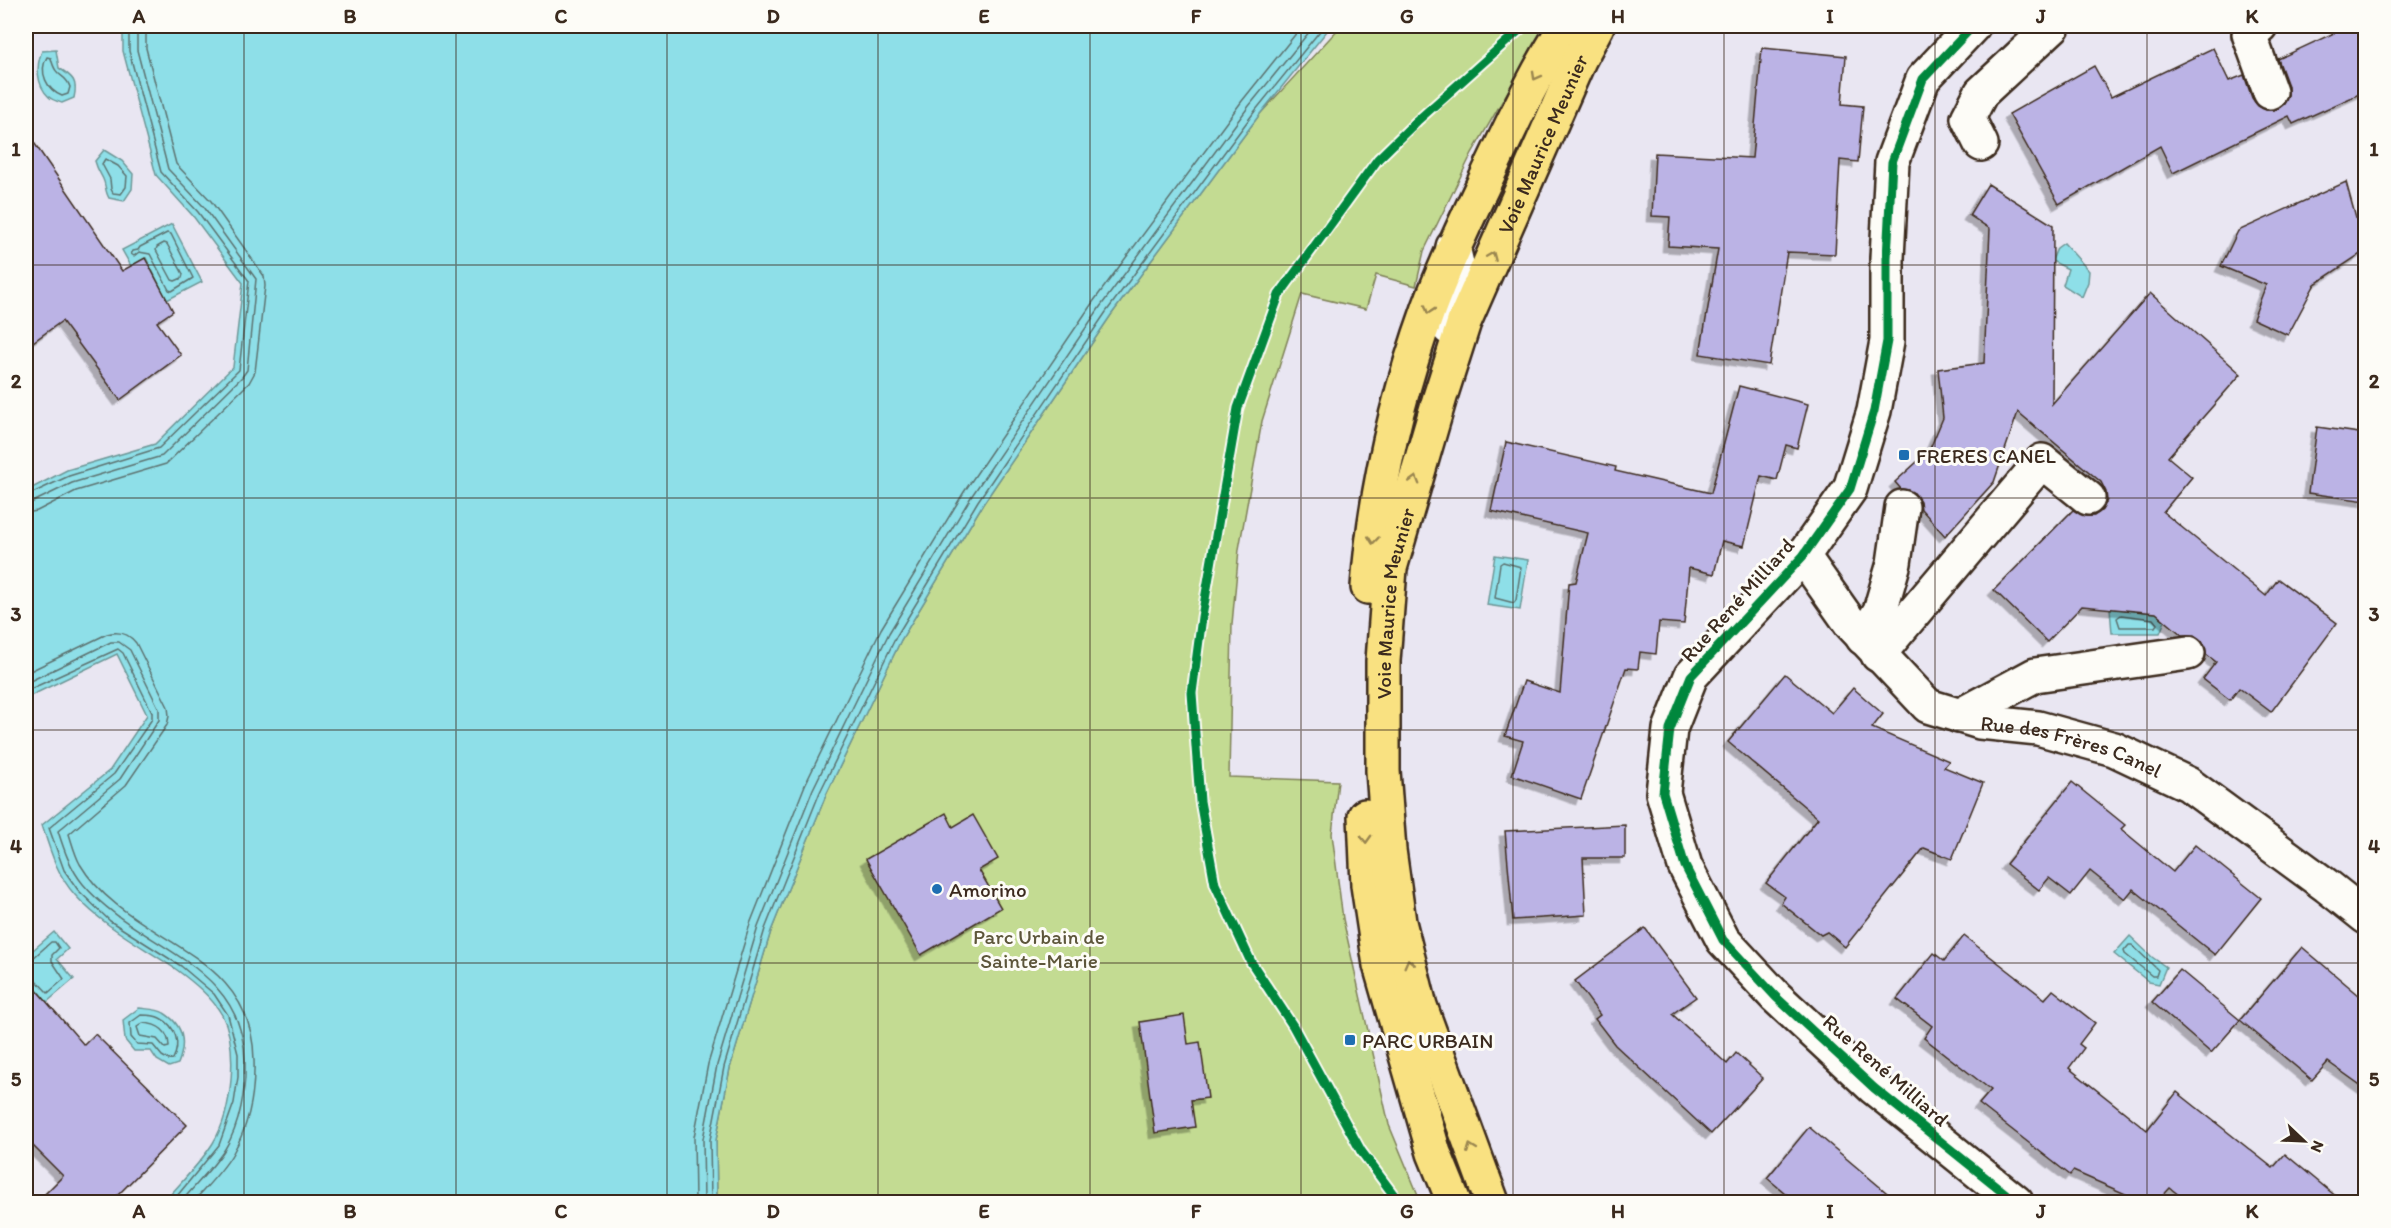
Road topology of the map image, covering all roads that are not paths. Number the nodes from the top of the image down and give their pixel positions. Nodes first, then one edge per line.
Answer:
1 (1566, 26) edge
2 (1597, 26) edge
3 (1973, 26) edge
4 (2053, 26) edge
5 (2260, 26) edge
6 (2270, 92) dead end
7 (1981, 144) dead end
8 (1453, 247) junction
9 (1440, 398) junction
10 (2088, 498) dead end
11 (1902, 507) dead end
12 (1803, 556) junction
13 (1870, 646) junction
14 (2188, 653) dead end
15 (1959, 716) junction
16 (2366, 917) edge
17 (1454, 1203) edge
18 (1492, 1203) edge
19 (2016, 1203) edge

1 -> 8 main road, Voie Maurice Meunier
9 -> 2 main road, Voie Maurice Meunier
3 - 12 street, Rue René Milliard
4 - 7 street
5 - 6 street
8 - 9 street
8 -> 17 main road, Voie Maurice Meunier
18 -> 9 main road, Voie Maurice Meunier
10 - 13 street
11 - 13 street
12 - 13 street, Rue des Frères Canel
12 - 19 street, Rue René Milliard
13 - 15 street, Rue des Frères Canel
14 - 15 street
15 - 16 street, Rue des Frères Canel

